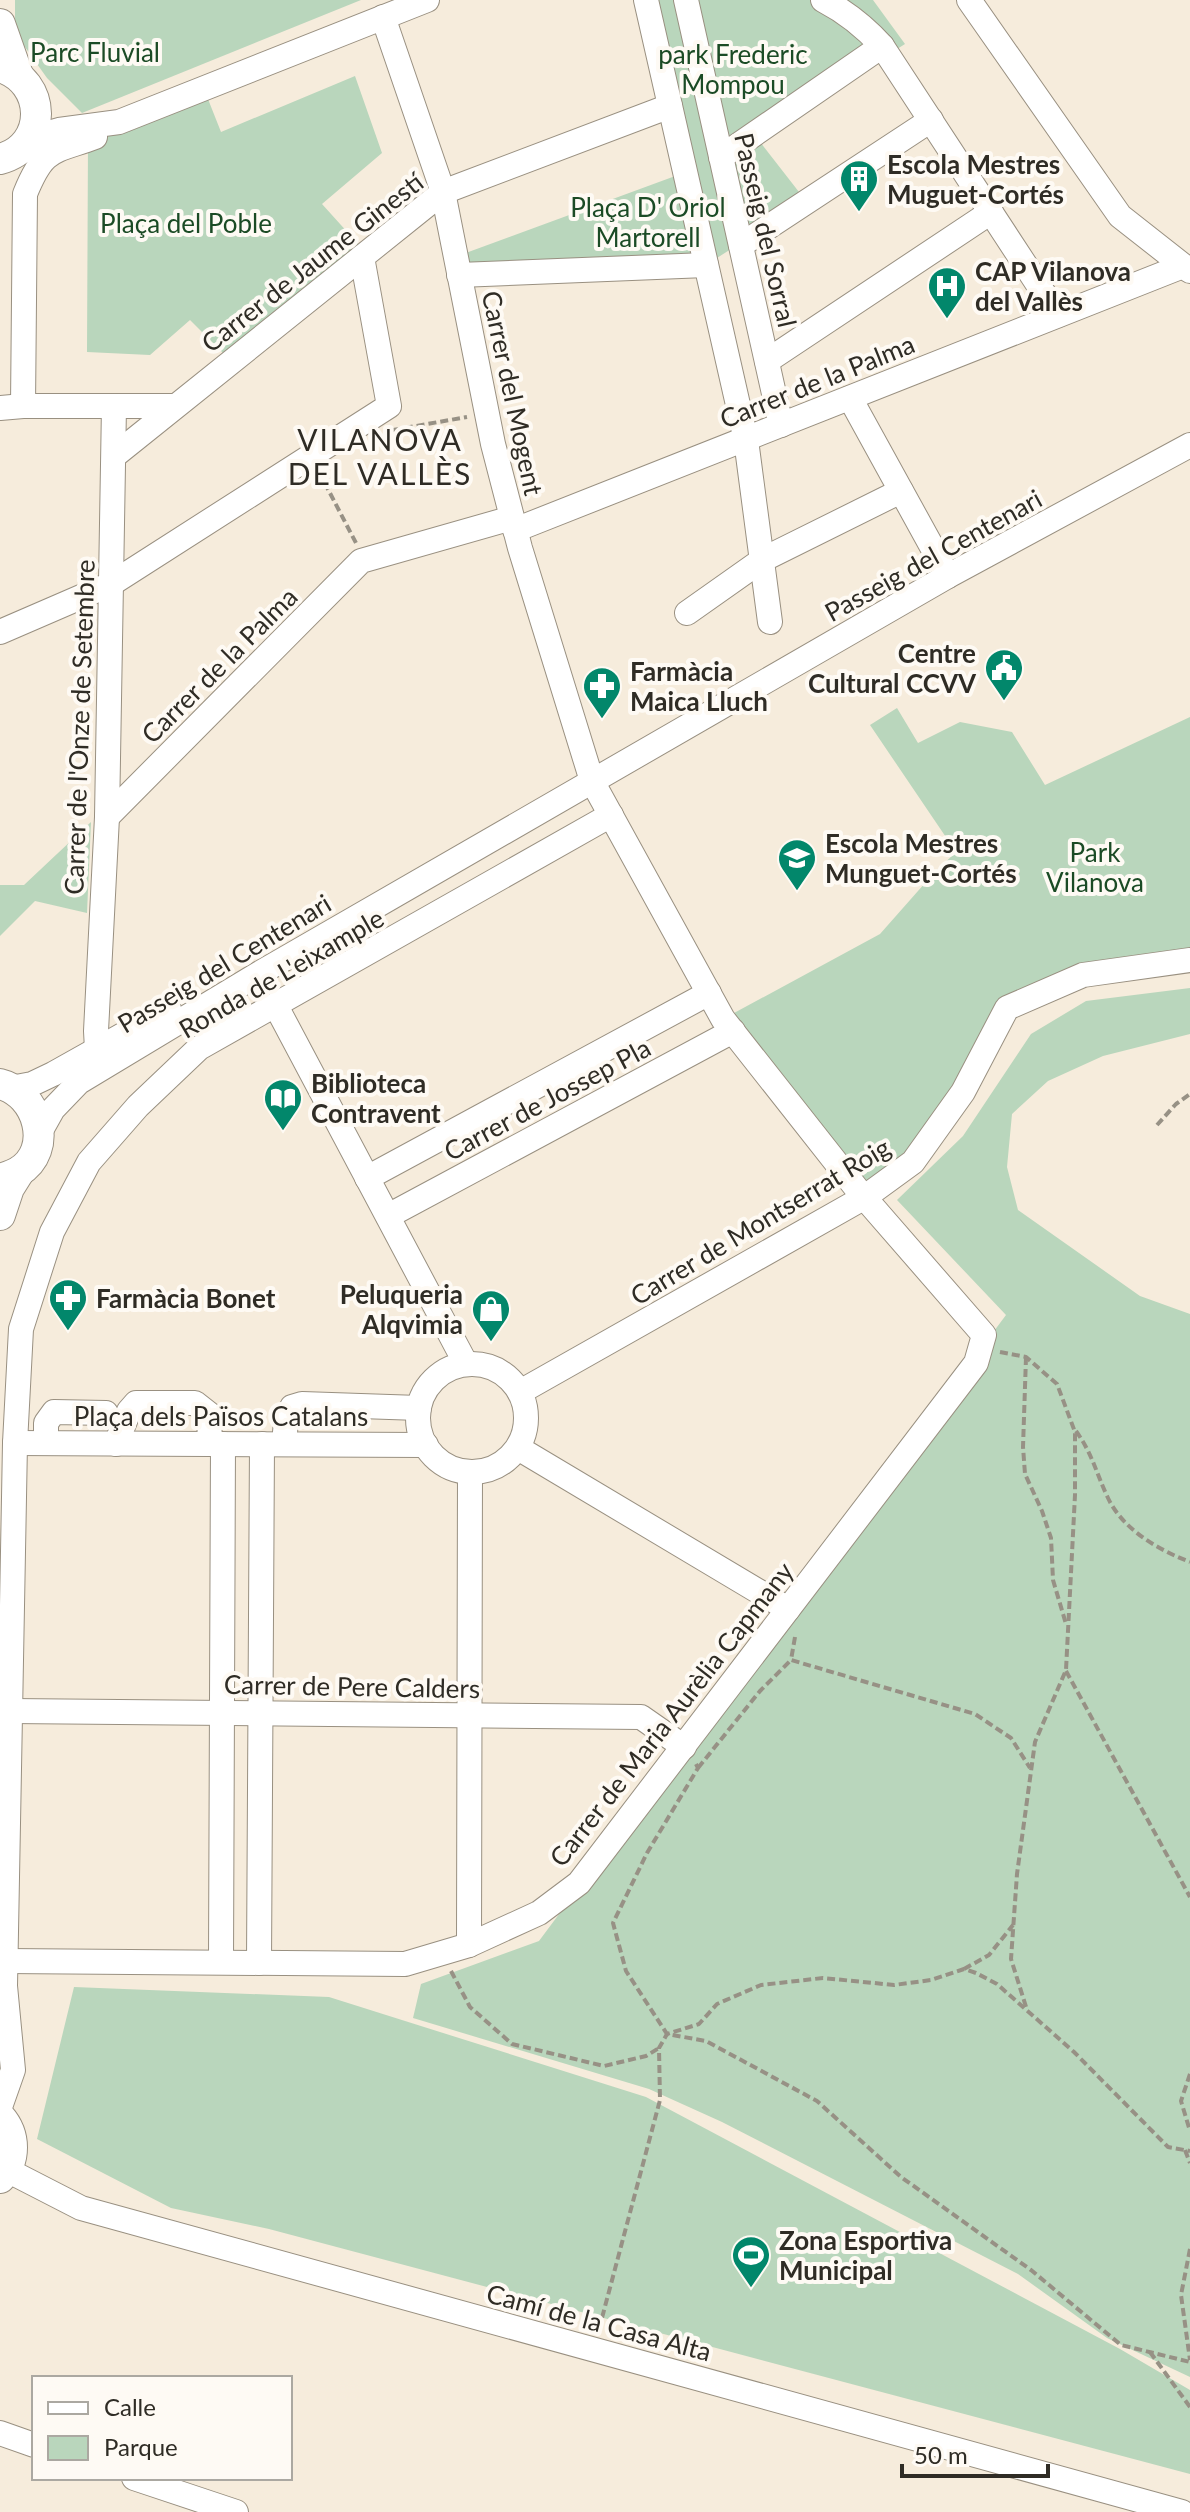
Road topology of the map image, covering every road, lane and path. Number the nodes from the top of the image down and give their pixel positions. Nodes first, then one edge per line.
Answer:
1 (427, 0) edge
2 (646, 0) edge
3 (823, 0) edge
4 (969, 0) edge
5 (688, 1) edge
6 (383, 17) junction
7 (0, 24) edge
8 (882, 46) junction
9 (18, 80) edge
10 (670, 106) junction
11 (931, 120) junction
12 (119, 122) junction
13 (88, 125) junction
14 (15, 150) edge
15 (721, 157) junction
16 (0, 184) edge
17 (443, 192) junction
18 (991, 212) junction
19 (741, 245) junction
20 (362, 257) junction
21 (706, 265) junction
22 (1186, 268) edge
23 (459, 275) junction
24 (1058, 315) junction
25 (767, 361) junction
26 (850, 398) junction
27 (114, 406) junction
28 (175, 406) junction
29 (11, 407) edge
30 (378, 413) junction
31 (487, 414) junction
32 (781, 425) junction
33 (746, 440) junction
34 (1190, 445) edge
35 (114, 456) junction
36 (311, 456) junction
37 (901, 491) junction
38 (514, 524) junction
39 (365, 559) junction
40 (762, 560) junction
41 (948, 576) junction
42 (111, 584) junction
43 (687, 613) dead end
44 (770, 622) dead end
45 (0, 632) edge
46 (592, 781) junction
47 (611, 815) junction
48 (107, 817) junction
49 (454, 859) junction
50 (1190, 960) edge
51 (709, 993) junction
52 (276, 1006) junction
53 (733, 1031) junction
54 (97, 1049) junction
55 (4, 1083) edge
56 (1190, 1094) edge
57 (1157, 1125) dead end
58 (39, 1134) junction
59 (9, 1175) edge
60 (367, 1178) junction
61 (865, 1197) junction
62 (0, 1215) edge
63 (388, 1216) junction
64 (982, 1341) junction
65 (1026, 1357) junction
66 (466, 1364) junction
67 (520, 1392) junction
68 (419, 1408) junction
69 (106, 1413) dead end
70 (1073, 1426) junction
71 (15, 1443) junction
72 (46, 1443) junction
73 (116, 1444) junction
74 (217, 1444) junction
75 (273, 1444) junction
76 (426, 1445) junction
77 (518, 1448) junction
78 (470, 1472) junction
79 (1190, 1562) edge
80 (792, 1620) junction
81 (1068, 1630) junction
82 (791, 1660) junction
83 (1066, 1670) junction
84 (10, 1711) junction
85 (222, 1712) junction
86 (260, 1712) junction
87 (470, 1717) junction
88 (684, 1747) junction
89 (698, 1768) junction
90 (1031, 1770) junction
91 (1190, 1897) edge
92 (1015, 1923) junction
93 (469, 1945) junction
94 (442, 1953) junction
95 (5, 1961) junction
96 (221, 1962) junction
97 (259, 1963) junction
98 (964, 1969) junction
99 (1028, 2013) junction
100 (667, 2034) junction
101 (659, 2048) junction
102 (1190, 2074) edge
103 (0, 2107) edge
104 (0, 2117) edge
105 (1190, 2131) edge
106 (1187, 2151) edge
107 (1190, 2163) edge
108 (4, 2174) edge
109 (1190, 2249) edge
110 (594, 2349) junction
111 (1150, 2352) junction
112 (1190, 2361) edge
113 (1190, 2407) edge
114 (0, 2433) edge
115 (32, 2444) edge
116 (140, 2480) edge
117 (236, 2512) edge
118 (1182, 2512) edge

1 - 6 street
2 - 10 street
3 - 8 street
4 - 22 street
5 - 15 street, Passeig del Sorral
6 - 12 street
6 - 17 street, Carrer del Mogent
7 - 9 main road
8 - 11 street
8 - 15 street
9 - 13 street
9 - 14 main road
10 - 17 street, Carrer de Jaume Ginestí
10 - 21 street
11 - 18 street
11 - 19 street
12 - 13 street
12 - 29 street
13 - 14 street
14 - 16 main road
15 - 19 street, Passeig del Sorral
17 - 20 street, Carrer de Jaume Ginestí
17 - 23 street, Carrer del Mogent
18 - 24 street
18 - 25 street
19 - 25 street, Passeig del Sorral
20 - 28 street, Carrer de Jaume Ginestí
20 - 30 street
21 - 23 street
21 - 33 street
22 - 24 street, Carrer de la Palma
23 - 31 street, Carrer del Mogent
24 - 26 street, Carrer de la Palma
25 - 32 street, Passeig del Sorral
26 - 32 street, Carrer de la Palma
26 - 37 street
27 - 28 street
27 - 29 street
27 - 35 street, Carrer de l'Onze de Setembre
28 - 35 street, Carrer de Jaume Ginestí
30 - 31 path
30 - 36 street
31 - 38 street, Carrer del Mogent
32 - 33 street, Carrer de la Palma
33 - 38 street, Carrer de la Palma
33 - 40 street
34 - 41 street, Passeig del Centenari
35 - 42 street, Carrer de l'Onze de Setembre
36 - 39 path
36 - 42 street
37 - 40 street
37 - 41 street
38 - 39 street, Carrer de la Palma
38 - 46 street, Carrer del Mogent
39 - 48 street, Carrer de la Palma
40 - 43 street
40 - 44 street
41 - 46 street, Passeig del Centenari
42 - 45 street
42 - 48 street, Carrer de l'Onze de Setembre
46 - 47 street, Carrer del Mogent
46 - 49 street, Passeig del Centenari
47 - 51 street, Carrer del Mogent
47 - 52 street, Ronda de L'eixample
48 - 54 street, Carrer de l'Onze de Setembre
49 - 54 street, Passeig del Centenari
49 - 58 street, Passeig del Centenari
50 - 61 street, Carrer de Montserrat Roig
51 - 53 street, Carrer del Mogent
51 - 60 street, Carrer de Jossep Pla
52 - 60 street
52 - 71 street, Ronda de L'eixample
53 - 61 street, Carrer del Mogent
53 - 63 street, Carrer de Jossep Pla
54 - 55 street, Passeig del Centenari
55 - 58 main road
56 - 57 path
58 - 59 main road
59 - 62 main road
60 - 63 street
61 - 64 street, Carrer del Mogent
61 - 67 street, Carrer de Montserrat Roig
63 - 66 street
64 - 65 path
64 - 80 street, Carrer de Maria Aurèlia Capmany
65 - 70 path
65 - 81 path
66 - 67 street
66 - 68 street
67 - 77 street
68 - 75 street
68 - 76 street
69 - 72 street
70 - 79 path
70 - 81 path
71 - 72 street, Plaça dels Països Catalans
71 - 84 street, Ronda de L'eixample
72 - 73 street, Plaça dels Països Catalans
73 - 74 street, Plaça dels Països Catalans
73 - 74 street
74 - 75 street, Plaça dels Països Catalans
74 - 85 street
75 - 76 street, Plaça dels Països Catalans
75 - 86 street
76 - 78 street
77 - 78 street
77 - 80 street
78 - 87 street
80 - 82 path
80 - 88 street, Carrer de Maria Aurèlia Capmany
81 - 83 path
82 - 89 path
82 - 90 path
83 - 90 path
83 - 91 path
84 - 85 street, Carrer de Pere Calders
84 - 95 street, Ronda de L'eixample
85 - 86 street, Carrer de Pere Calders
85 - 96 street
86 - 87 street, Carrer de Pere Calders
86 - 97 street
87 - 88 street, Carrer de Pere Calders
87 - 93 street
88 - 89 path
88 - 93 street, Carrer de Maria Aurèlia Capmany
89 - 100 path
90 - 92 path
92 - 98 path
92 - 99 path
93 - 94 street, Carrer de Maria Aurèlia Capmany
94 - 97 street, Carrer de Maria Aurèlia Capmany
94 - 101 path
95 - 96 street, Carrer de Maria Aurèlia Capmany
95 - 103 street, Ronda de L'eixample
96 - 97 street, Carrer de Maria Aurèlia Capmany
98 - 99 path
98 - 100 path
99 - 106 path
100 - 101 path
100 - 111 path
101 - 110 path
102 - 105 path
104 - 108 main road
106 - 107 path
108 - 110 street, Camí de la Casa Alta
109 - 112 path
110 - 118 street, Camí de la Casa Alta
111 - 112 path
111 - 113 path
114 - 115 street
116 - 117 street

